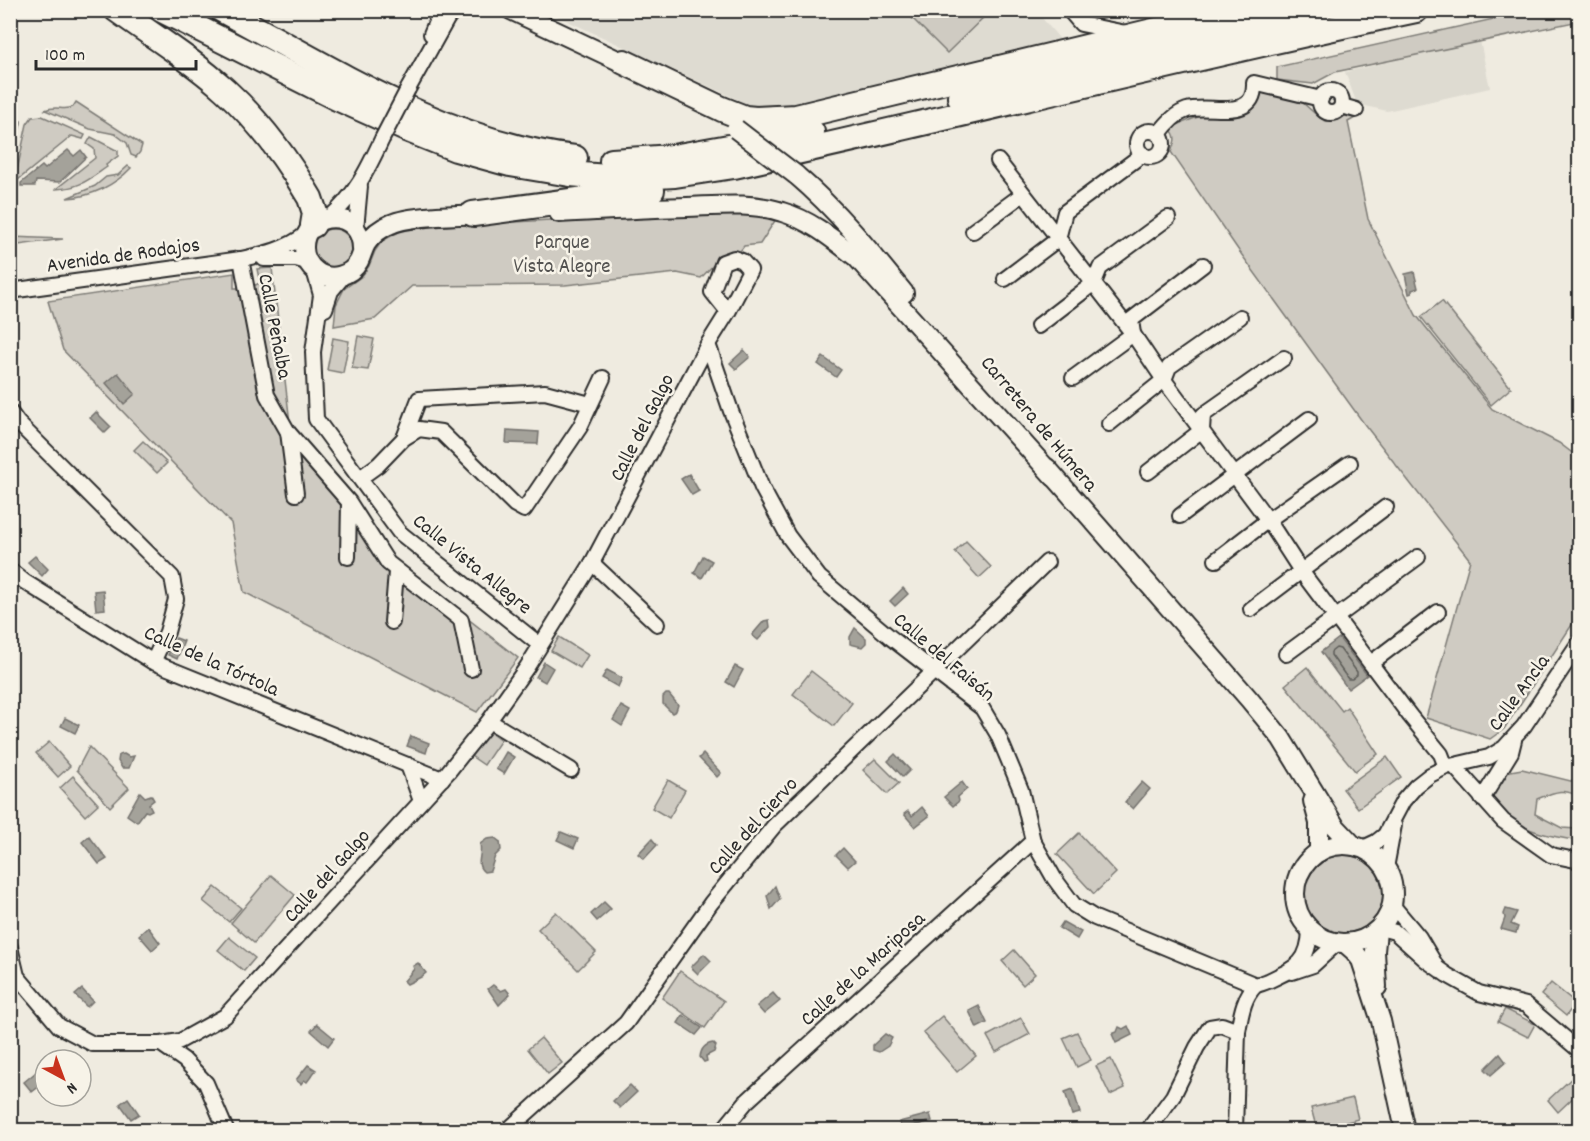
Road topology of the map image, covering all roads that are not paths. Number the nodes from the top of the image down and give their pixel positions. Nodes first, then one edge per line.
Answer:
1 (117, 10) edge
2 (162, 10) edge
3 (222, 10) edge
4 (438, 10) edge
5 (454, 10) edge
6 (511, 10) edge
7 (1069, 10) edge
8 (1240, 10) edge
9 (1319, 10) edge
10 (1416, 10) edge
11 (1140, 35) junction
12 (624, 62) junction
13 (408, 89) junction
14 (1356, 110) dead end
15 (933, 120) junction
16 (998, 162) dead end
17 (361, 182) junction
18 (1023, 194) junction
19 (473, 214) junction
20 (1168, 218) dead end
21 (316, 226) junction
22 (356, 229) junction
23 (973, 231) dead end
24 (1058, 239) junction
25 (362, 250) junction
26 (241, 259) junction
27 (1203, 265) dead end
28 (311, 266) junction
29 (345, 274) junction
30 (1005, 279) dead end
31 (1095, 283) junction
32 (10, 291) edge
33 (728, 312) junction
34 (1240, 316) dead end
35 (1038, 326) dead end
36 (1133, 334) junction
37 (708, 344) junction
38 (313, 352) junction
39 (1284, 358) dead end
40 (603, 378) dead end
41 (1073, 378) dead end
42 (1164, 380) junction
43 (590, 404) junction
44 (10, 412) edge
45 (1309, 419) dead end
46 (1109, 424) dead end
47 (1203, 430) junction
48 (288, 432) junction
49 (404, 438) junction
50 (1350, 463) dead end
51 (1148, 472) dead end
52 (1235, 475) junction
53 (1054, 477) junction
54 (360, 478) junction
55 (296, 494) dead end
56 (349, 502) junction
57 (1386, 507) dead end
58 (1180, 516) dead end
59 (1268, 520) junction
60 (348, 557) dead end
61 (1418, 557) dead end
62 (1216, 560) dead end
63 (1047, 562) dead end
64 (592, 563) junction
65 (10, 570) edge
66 (1301, 571) junction
67 (396, 572) junction
68 (1251, 609) dead end
69 (1438, 612) dead end
70 (1335, 617) junction
71 (392, 622) dead end
72 (657, 624) dead end
73 (1580, 642) edge
74 (540, 645) junction
75 (1286, 654) dead end
76 (153, 662) junction
77 (1371, 663) junction
78 (471, 669) dead end
79 (934, 672) junction
80 (489, 721) junction
81 (1515, 736) junction
82 (1294, 760) junction
83 (408, 765) junction
84 (1450, 766) junction
85 (571, 770) dead end
86 (442, 779) junction
87 (1482, 799) junction
88 (421, 801) junction
89 (1396, 814) junction
90 (1033, 841) junction
91 (1359, 847) junction
92 (1319, 852) junction
93 (1580, 861) edge
94 (1386, 868) junction
95 (1393, 906) junction
96 (1310, 930) junction
97 (1378, 930) junction
98 (1341, 943) junction
99 (10, 947) edge
100 (1437, 968) junction
101 (1281, 975) junction
102 (1256, 985) junction
103 (1381, 1021) junction
104 (1238, 1031) junction
105 (180, 1041) junction
106 (161, 1044) junction
107 (1580, 1052) edge
108 (184, 1060) junction
109 (226, 1131) edge
110 (508, 1131) edge
111 (723, 1131) edge
112 (1148, 1131) edge
113 (1235, 1131) edge
114 (1405, 1131) edge

1 - 21 highway
2 - 15 highway
3 - 9 highway
4 - 13 street, Avenida de Rodajos
5 - 13 street, Avenida de Rodajos
6 - 12 main road, Carretera de Húmera
7 - 11 street
8 - 11 highway
10 - 15 highway
11 - 12 highway
12 - 53 main road, Carretera de Húmera, bridge
13 - 17 street, Avenida de Rodajos, bridge
14 - 24 street
15 - 19 highway
16 - 18 street
17 - 21 street, Avenida de Rodajos
17 - 22 street, Avenida de Rodajos
18 - 23 street
18 - 24 street
19 - 25 main road
19 - 53 main road
20 - 31 street
21 - 22 main road
21 - 26 street, Avenida de Rodajos
21 - 28 main road
22 - 25 main road
24 - 30 street
24 - 31 street
25 - 29 main road
26 - 28 street, Avenida de Rodajos
26 - 32 street, Avenida de Rodajos
26 - 48 street, Calle Peñalba
27 - 36 street
28 - 29 main road
28 - 38 street, Calle Vista Allegre
29 - 38 street, Calle Vista Allegre
31 - 35 street
31 - 36 street
33 - 33 street, Calle del Galgo
33 - 37 street, Calle del Galgo
34 - 42 street
36 - 41 street
36 - 42 street
37 - 64 street, Calle del Galgo
37 - 79 street, Calle del Faisán
38 - 54 street, Calle Vista Allegre
39 - 47 street
40 - 43 street
42 - 46 street
42 - 47 street
43 - 49 street
43 - 49 street
44 - 76 street
45 - 52 street
47 - 51 street
47 - 52 street
48 - 55 street, Calle Peñalba
48 - 56 street, Calle Peñalba
49 - 54 street
50 - 59 street
52 - 58 street
52 - 59 street
53 - 82 main road, Carretera de Húmera
54 - 74 street, Calle Vista Allegre
56 - 60 street
56 - 67 street, Calle Peñalba
57 - 66 street
59 - 62 street
59 - 66 street
61 - 70 street
63 - 79 street, Calle del Ciervo
64 - 72 street
64 - 74 street, Calle del Galgo
65 - 76 street, Calle de la Tórtola
66 - 68 street
66 - 70 street
67 - 71 street
67 - 78 street, Calle Peñalba
69 - 77 street
70 - 75 street
70 - 77 street
73 - 81 street, Calle Ancla
74 - 80 street, Calle del Galgo
76 - 83 street, Calle de la Tórtola
77 - 84 street
79 - 90 street, Calle del Faisán
79 - 110 street, Calle del Ciervo
80 - 85 street
80 - 86 street, Calle del Galgo
81 - 84 street, Calle Ancla
81 - 87 street
82 - 91 main road
82 - 92 main road
83 - 86 street, Calle de la Tórtola
83 - 88 street
84 - 87 street
84 - 89 street, Calle Ancla
86 - 88 street, Calle del Galgo
87 - 93 street
88 - 105 street, Calle del Galgo
89 - 91 street, Calle Ancla
89 - 94 street, Calle Ancla
90 - 102 street, Calle del Faisán
90 - 111 street, Calle de la Mariposa
91 - 92 main road
91 - 94 main road
92 - 96 main road
94 - 95 main road
95 - 97 main road
95 - 100 street
96 - 98 main road
96 - 101 street
97 - 98 main road
97 - 100 street
97 - 103 main road
98 - 101 street
98 - 103 main road
99 - 106 street, Calle del Galgo
100 - 107 street
101 - 102 street
102 - 104 street
103 - 114 main road
104 - 112 street
104 - 113 street
105 - 106 street, Calle del Galgo
105 - 108 street
106 - 108 street
108 - 109 street

